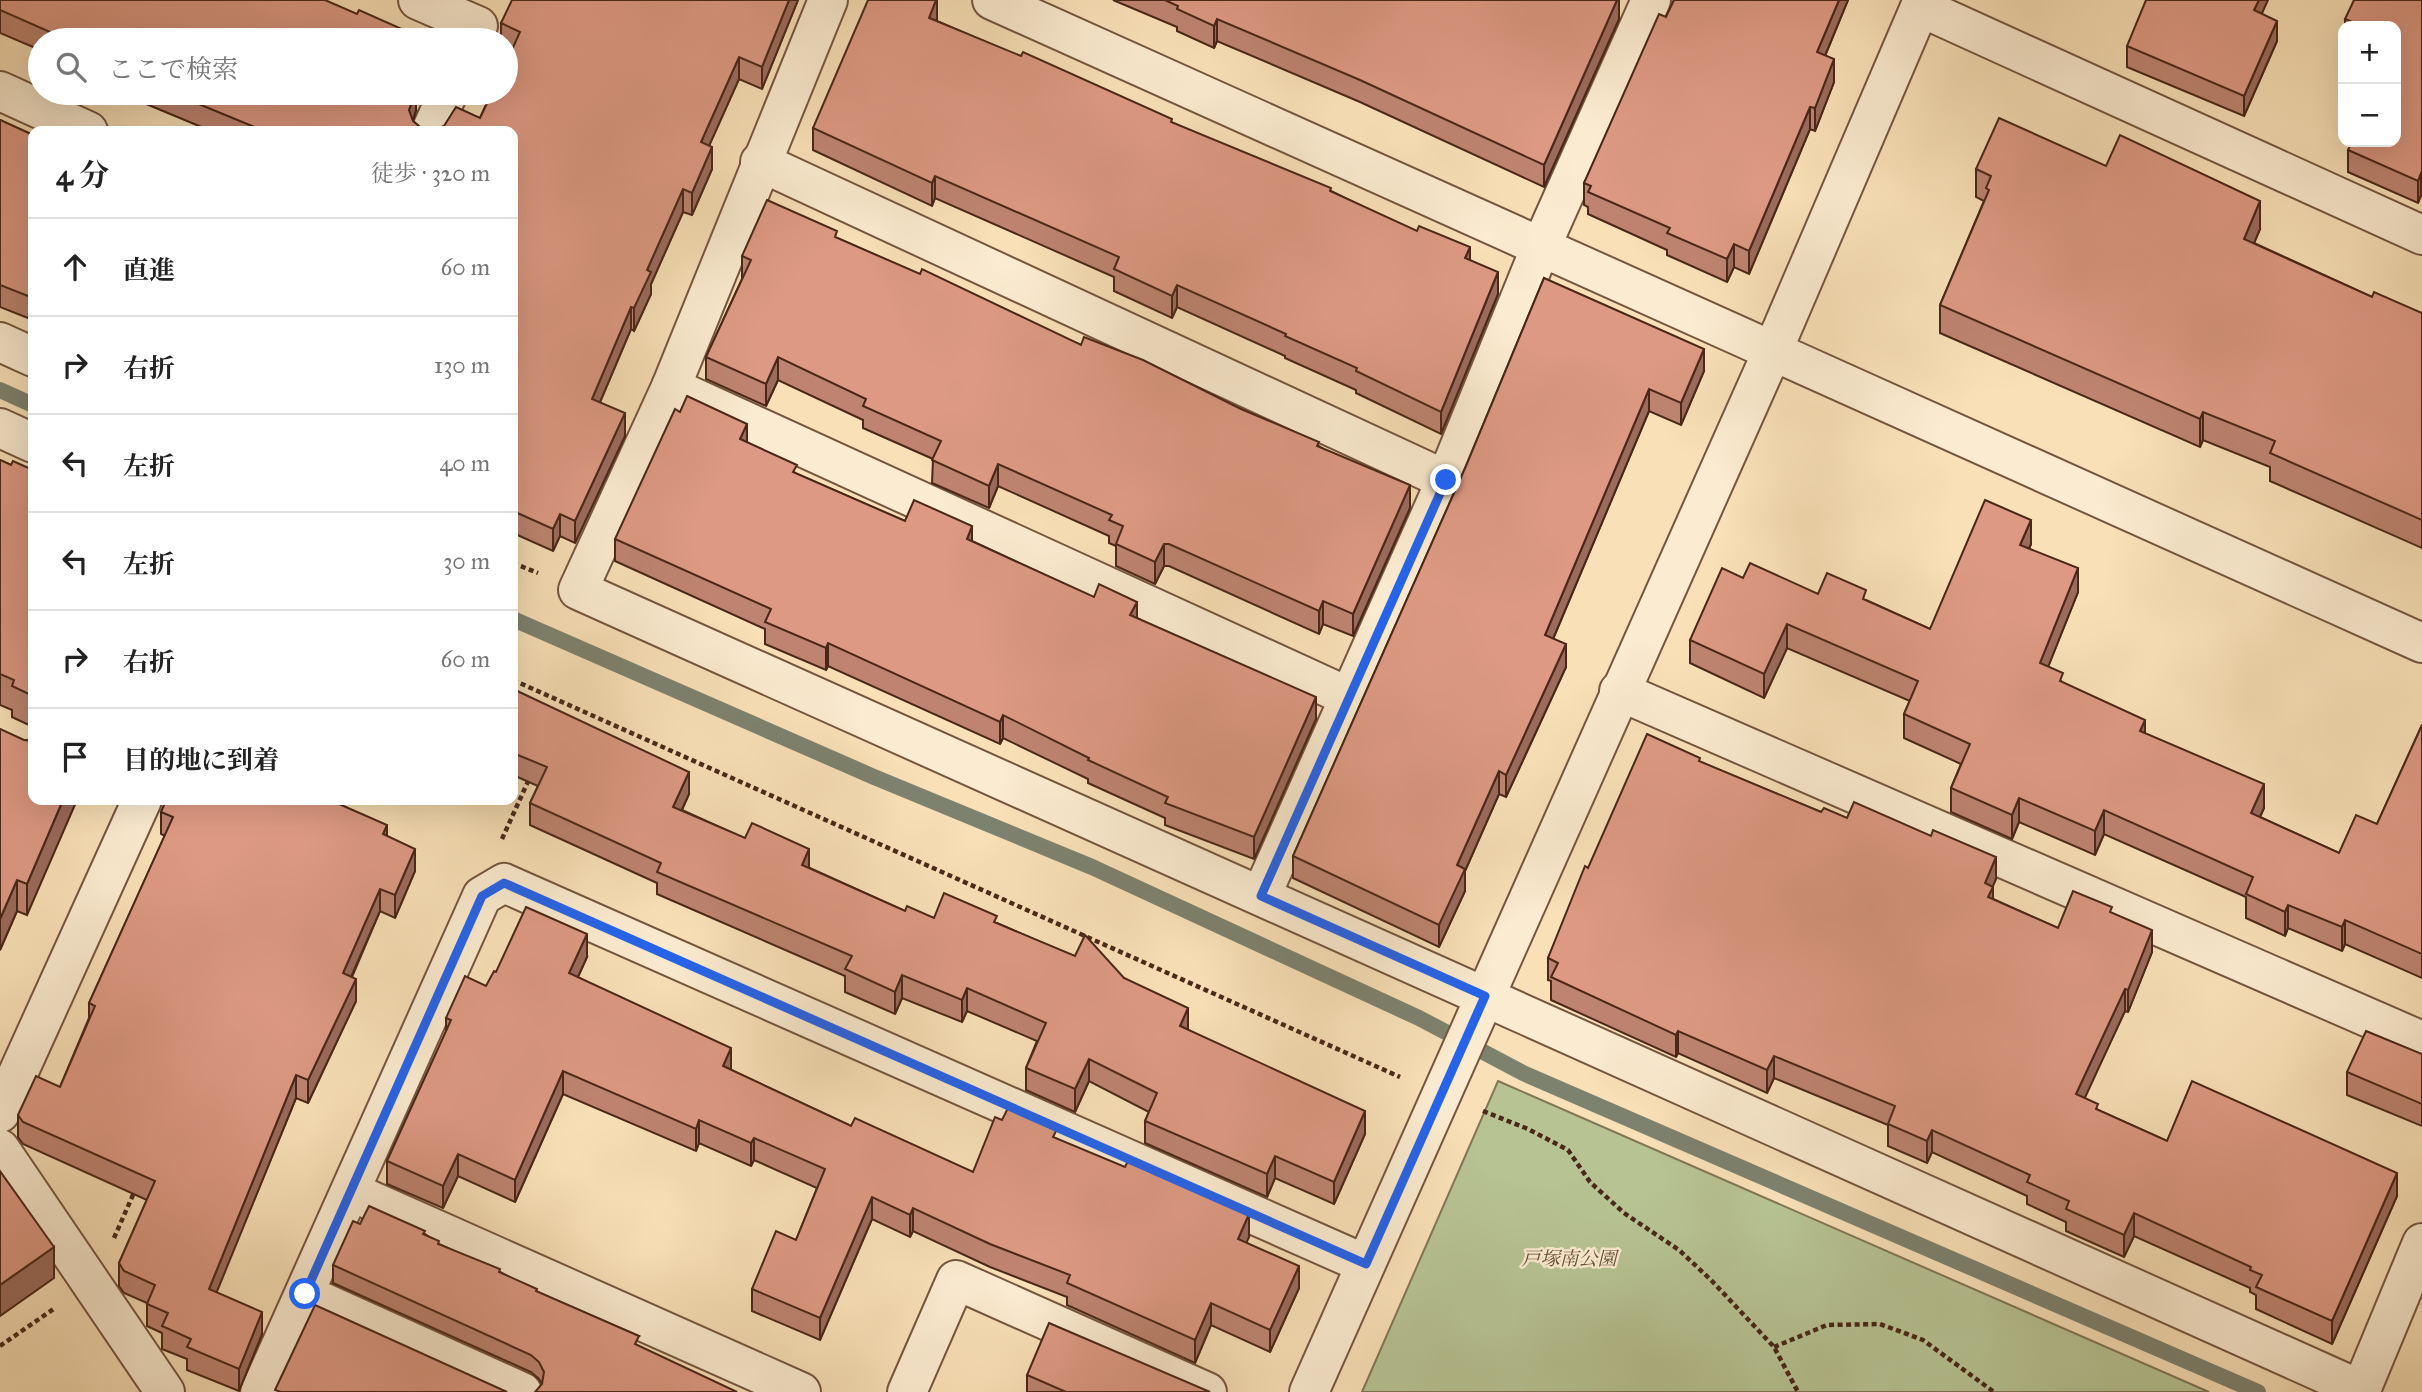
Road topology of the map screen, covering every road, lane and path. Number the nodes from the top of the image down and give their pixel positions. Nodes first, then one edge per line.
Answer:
1 (418, 0) edge
2 (828, 0) edge
3 (992, 0) edge
4 (1651, 0) edge
5 (1922, 4) edge
6 (480, 22) edge
7 (0, 91) edge
8 (28, 104) edge
9 (31, 105) edge
10 (443, 105) edge
11 (77, 126) edge
12 (433, 126) edge
13 (760, 162) junction
14 (2422, 235) edge
15 (1540, 249) junction
16 (0, 342) edge
17 (1773, 350) junction
18 (28, 355) edge
19 (671, 387) junction
20 (0, 428) edge
21 (28, 441) edge
22 (1446, 480) junction
23 (2422, 643) edge
24 (518, 682) edge
25 (1619, 691) junction
26 (1349, 697) junction
27 (563, 703) junction
28 (558, 715) edge
29 (531, 775) edge
30 (518, 804) edge
31 (140, 805) edge
32 (518, 805) edge
33 (491, 891) junction
34 (1261, 896) junction
35 (1485, 996) junction
36 (2422, 1041) edge
37 (1441, 1095) junction
38 (0, 1113) edge
39 (0, 1149) edge
40 (140, 1179) edge
41 (352, 1192) junction
42 (2422, 1243) edge
43 (1366, 1264) junction
44 (86, 1277) junction
45 (305, 1294) junction
46 (0, 1346) edge
47 (1774, 1347) junction
48 (746, 1381) edge
49 (165, 1392) edge
50 (260, 1392) edge
51 (522, 1392) edge
52 (801, 1392) edge
53 (907, 1392) edge
54 (1207, 1392) edge
55 (1309, 1392) edge
56 (1798, 1392) edge
57 (1994, 1392) edge

1 - 6 street
2 - 13 street
3 - 15 street
4 - 15 street
5 - 14 street
5 - 17 street
7 - 8 street
9 - 11 street
10 - 12 street
13 - 19 street
13 - 22 street
15 - 17 street
15 - 22 street
16 - 18 street
17 - 23 street
17 - 25 street
19 - 26 street
19 - 34 street
20 - 21 street
22 - 26 street
24 - 27 path
25 - 35 street
25 - 36 street
26 - 34 street
27 - 28 path
27 - 37 path
29 - 30 path
31 - 38 street
32 - 33 path
33 - 41 street
33 - 43 street
34 - 35 street
35 - 37 street
35 - 42 street
37 - 43 street
37 - 47 path
39 - 44 street
40 - 44 path
41 - 45 street
41 - 48 street
43 - 55 street
44 - 46 path
44 - 49 street
45 - 50 street
45 - 51 street
47 - 56 path
47 - 57 path
48 - 52 street
53 - 54 street

